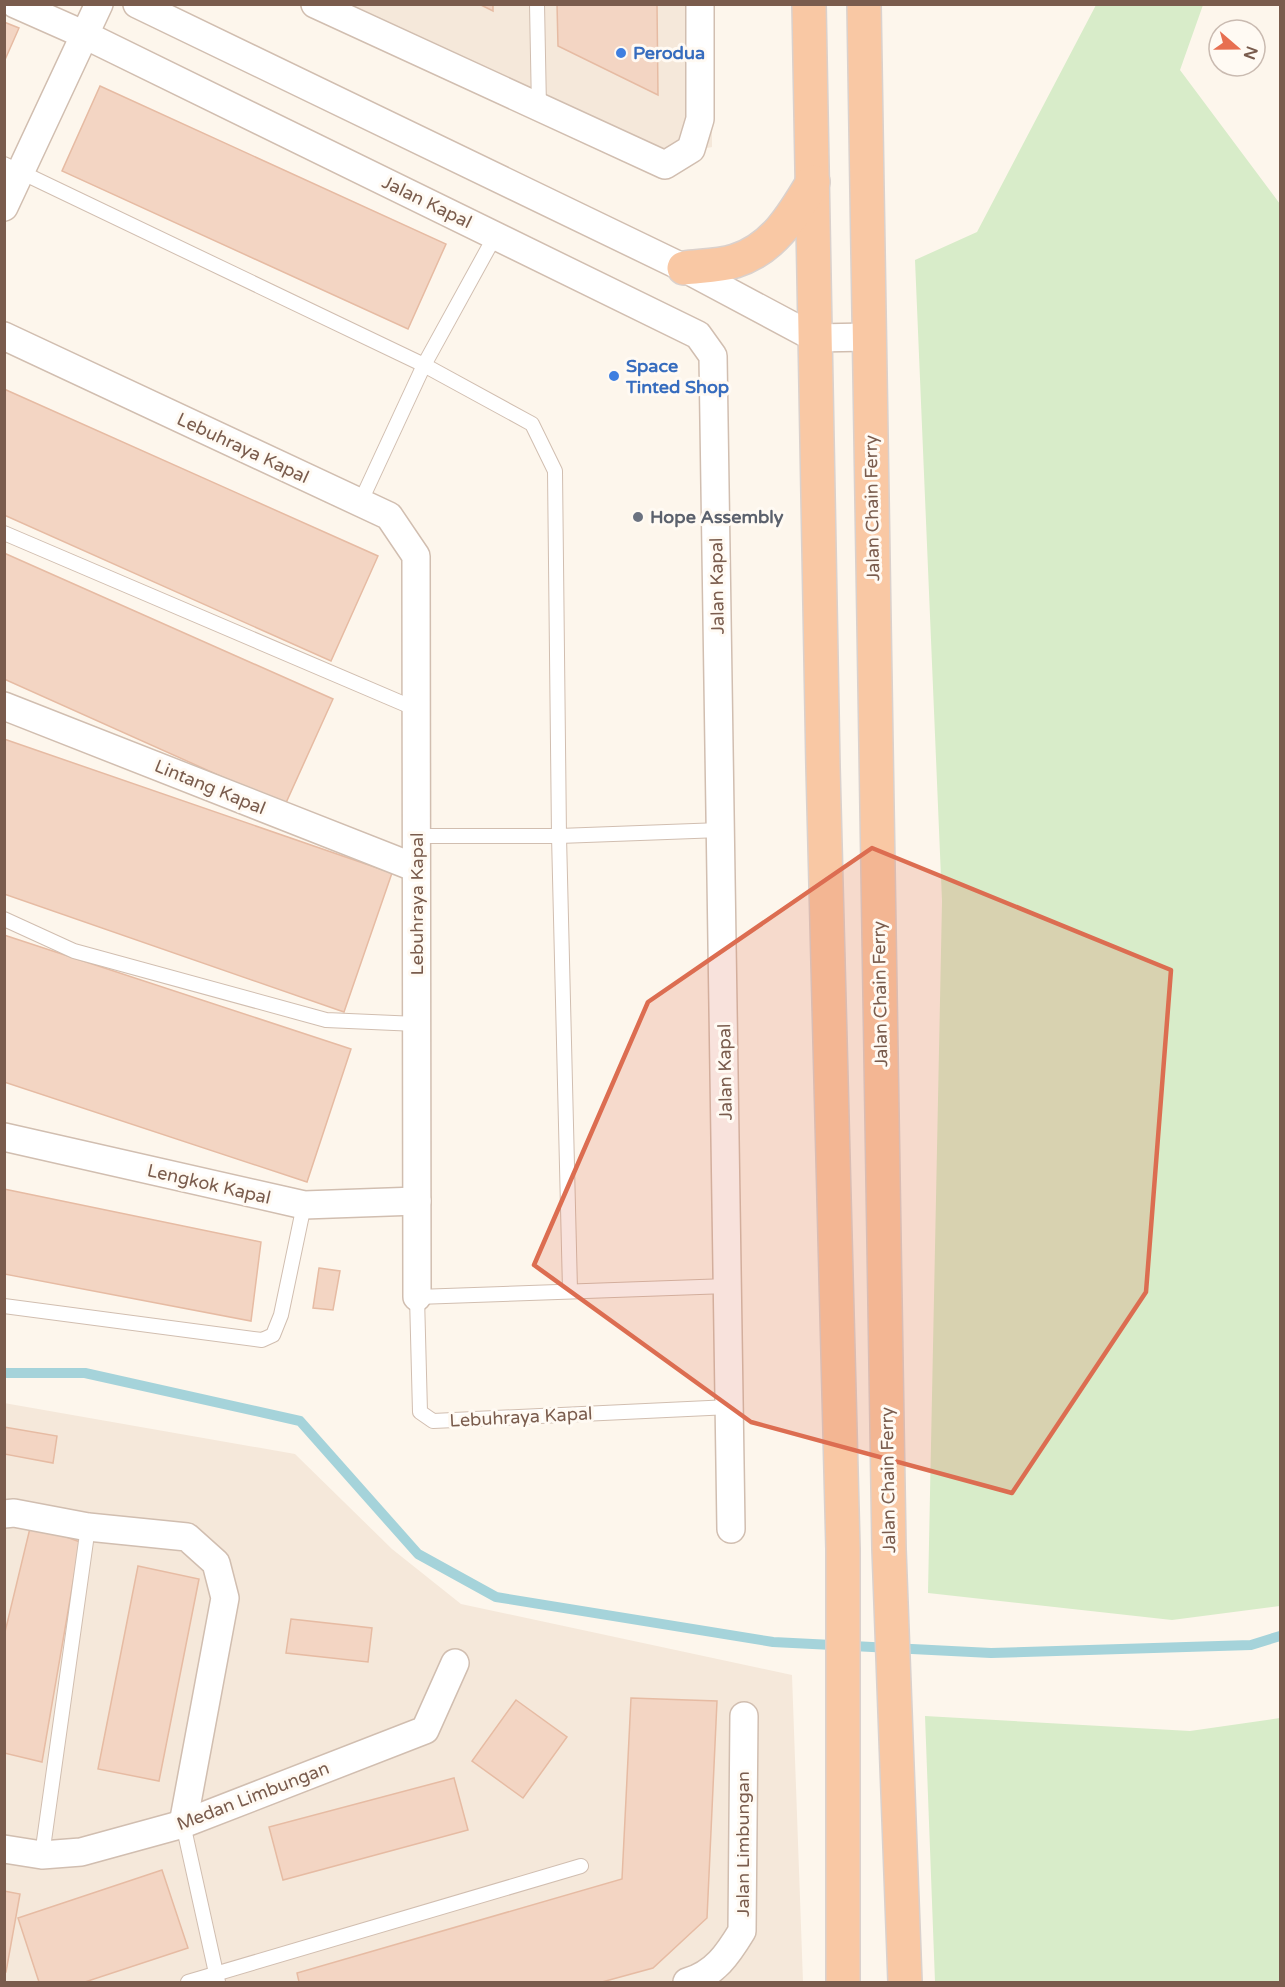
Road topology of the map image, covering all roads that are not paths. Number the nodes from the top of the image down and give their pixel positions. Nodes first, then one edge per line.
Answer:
1 (15, 4) edge
2 (99, 4) edge
3 (137, 4) edge
4 (315, 4) edge
5 (537, 4) edge
6 (700, 4) edge
7 (809, 4) edge
8 (864, 4) edge
9 (85, 35) junction
10 (539, 108) junction
11 (13, 168) edge
12 (813, 182) junction
13 (4, 207) edge
14 (495, 236) junction
15 (684, 268) junction
16 (4, 336) edge
17 (869, 337) junction
18 (815, 338) junction
19 (423, 365) junction
20 (360, 503) junction
21 (4, 532) edge
22 (4, 706) edge
23 (416, 709) junction
24 (721, 831) junction
25 (417, 836) junction
26 (559, 836) junction
27 (416, 868) junction
28 (4, 919) edge
29 (417, 1024) junction
30 (4, 1137) edge
31 (417, 1201) junction
32 (304, 1205) junction
33 (728, 1286) junction
34 (570, 1290) junction
35 (417, 1298) junction
36 (4, 1306) edge
37 (729, 1407) junction
38 (4, 1514) edge
39 (88, 1527) junction
40 (731, 1529) dead end
41 (455, 1663) dead end
42 (744, 1716) dead end
43 (183, 1824) junction
44 (4, 1850) edge
45 (42, 1855) junction
46 (581, 1866) dead end
47 (217, 1978) edge
48 (188, 1983) edge
49 (687, 1983) edge
50 (843, 1983) edge
51 (904, 1983) edge

1 - 9 street, Jalan Kapal
2 - 9 street
3 - 15 street
4 - 10 street
5 - 10 lane
6 - 10 street
7 - 12 highway
8 - 17 highway, Jalan Chain Ferry
9 - 11 street
9 - 14 street, Jalan Kapal
11 - 13 street
11 - 19 lane
12 - 15 highway
12 - 18 highway
14 - 19 lane
14 - 24 street, Jalan Kapal
15 - 18 street
16 - 20 street, Lebuhraya Kapal
17 - 18 street
17 - 51 highway, Jalan Chain Ferry
18 - 50 highway
19 - 20 lane
19 - 26 lane
20 - 23 street, Lebuhraya Kapal
21 - 23 lane
22 - 27 street, Lintang Kapal
23 - 25 street, Lebuhraya Kapal
24 - 26 lane
24 - 33 street, Jalan Kapal
25 - 26 lane
25 - 27 street, Lebuhraya Kapal
26 - 34 lane
27 - 29 street, Lebuhraya Kapal
28 - 29 lane
29 - 31 street, Lebuhraya Kapal
30 - 32 street, Lengkok Kapal
31 - 32 street, Lengkok Kapal
31 - 35 street, Lebuhraya Kapal
32 - 36 lane
33 - 34 lane
33 - 37 street, Jalan Kapal
34 - 35 lane
35 - 37 lane, Lebuhraya Kapal
37 - 40 street, Jalan Kapal
38 - 39 street
39 - 43 street
39 - 45 lane
41 - 43 street, Medan Limbungan
42 - 49 street, Jalan Limbungan
43 - 45 street, Medan Limbungan
43 - 47 lane
44 - 45 street, Medan Limbungan
46 - 47 lane
47 - 48 lane

